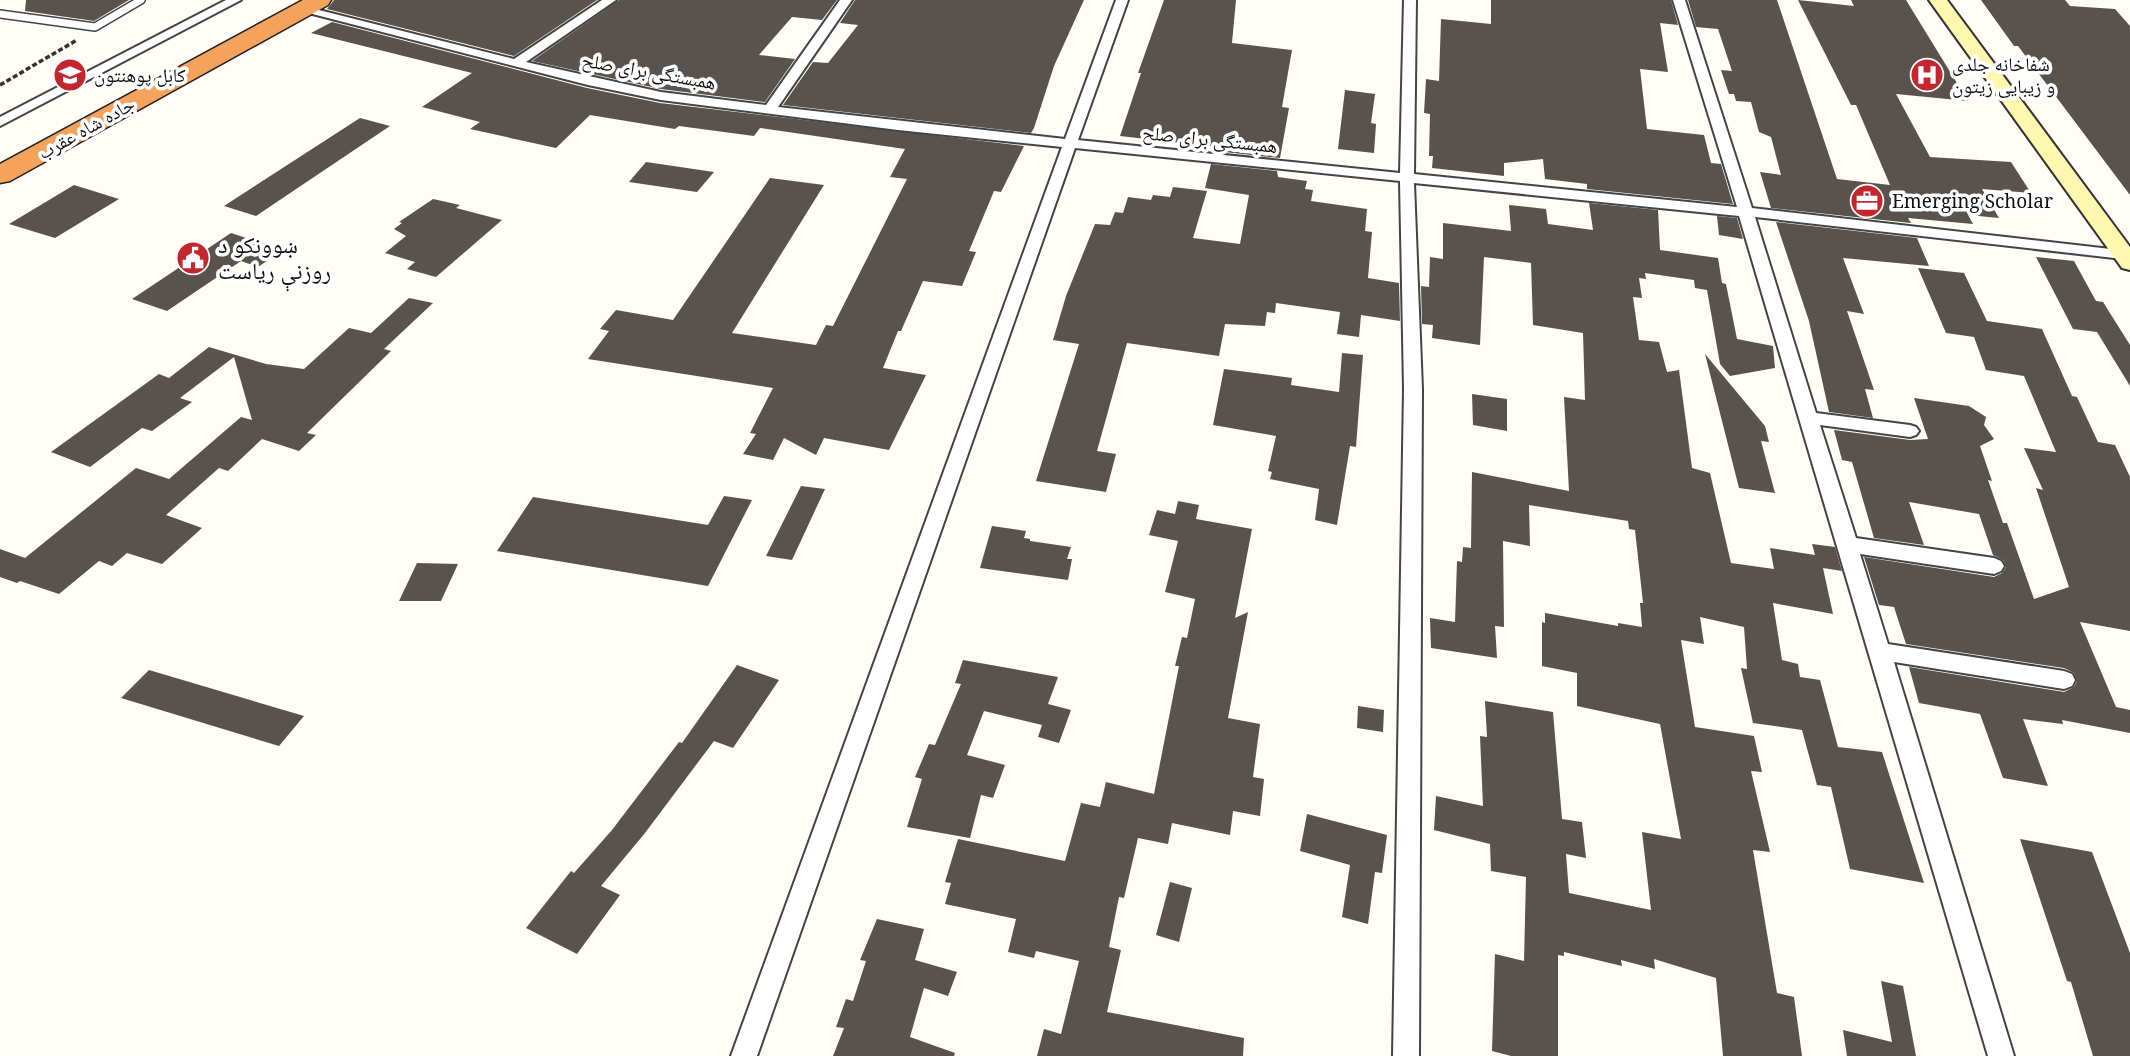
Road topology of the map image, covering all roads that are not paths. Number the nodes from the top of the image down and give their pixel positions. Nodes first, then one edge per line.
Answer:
1 (141, 0) edge
2 (235, 0) edge
3 (610, 0) edge
4 (846, 0) edge
5 (1122, 0) edge
6 (1410, 0) edge
7 (1679, 0) edge
8 (1938, 0) edge
9 (1958, 0) edge
10 (311, 5) edge
11 (0, 14) edge
12 (516, 63) junction
13 (769, 110) junction
14 (0, 122) edge
15 (1072, 144) junction
16 (0, 175) edge
17 (1408, 178) junction
18 (1747, 212) junction
19 (2130, 233) edge
20 (2127, 258) edge
21 (1811, 418) junction
22 (1910, 431) dead end
23 (1846, 544) junction
24 (1994, 566) dead end
25 (1880, 651) junction
26 (2064, 680) dead end
27 (744, 1056) edge
28 (1406, 1056) edge
29 (2001, 1056) edge

1 - 11 lane
2 - 14 street
3 - 12 street
4 - 13 street
5 - 15 street
6 - 17 street
7 - 18 street
8 - 20 main road
9 - 19 main road
10 - 12 street, همبستگی برای صلح
10 - 16 highway, جاده شاه عقرب
12 - 13 street, همبستگی برای صلح
13 - 15 street, همبستگی برای صلح
15 - 17 street, همبستگی برای صلح
15 - 27 street
17 - 18 street, همبستگی برای صلح
17 - 28 street
18 - 20 street, همبستگی برای صلح
18 - 21 street
21 - 22 street
21 - 23 street
23 - 24 street
23 - 25 street
25 - 26 street
25 - 29 street

